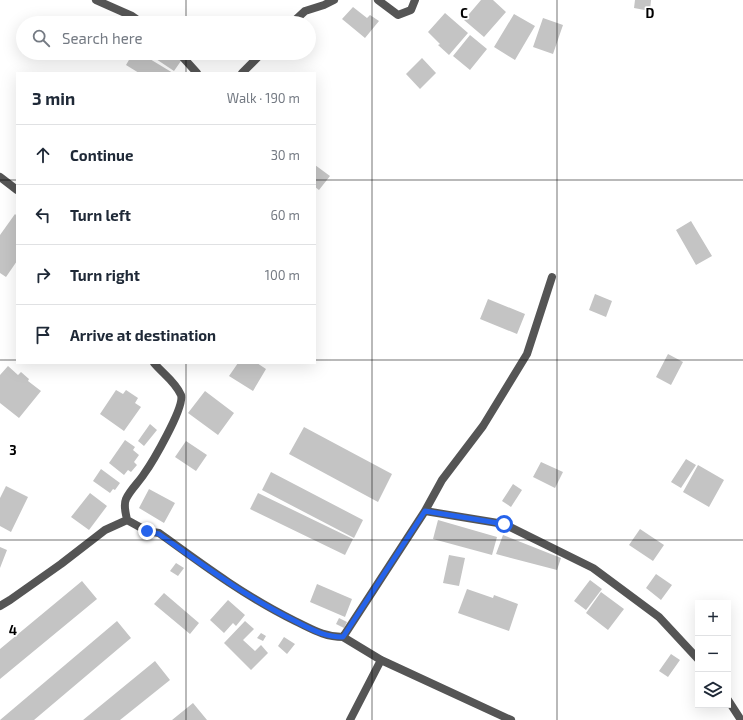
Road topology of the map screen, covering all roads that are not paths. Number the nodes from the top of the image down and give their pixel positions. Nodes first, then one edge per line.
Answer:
1 (96, 0) edge
2 (334, 0) edge
3 (378, 0) edge
4 (415, 0) edge
5 (132, 16) edge
6 (300, 16) edge
7 (185, 60) edge
8 (255, 60) edge
9 (196, 72) edge
10 (243, 72) edge
11 (0, 177) edge
12 (16, 189) edge
13 (552, 277) dead end
14 (155, 364) edge
15 (425, 511) junction
16 (128, 520) junction
17 (0, 606) edge
18 (343, 637) junction
19 (695, 656) edge
20 (381, 660) junction
21 (731, 705) edge
22 (350, 720) edge
23 (511, 720) edge
24 (741, 720) edge

1 - 5 street
2 - 6 street
3 - 4 street
7 - 9 street
8 - 10 street
11 - 12 street
13 - 15 street
14 - 16 street
15 - 18 street
15 - 19 street
16 - 17 street
16 - 18 street
18 - 20 street
20 - 22 street
20 - 23 street
21 - 24 street

